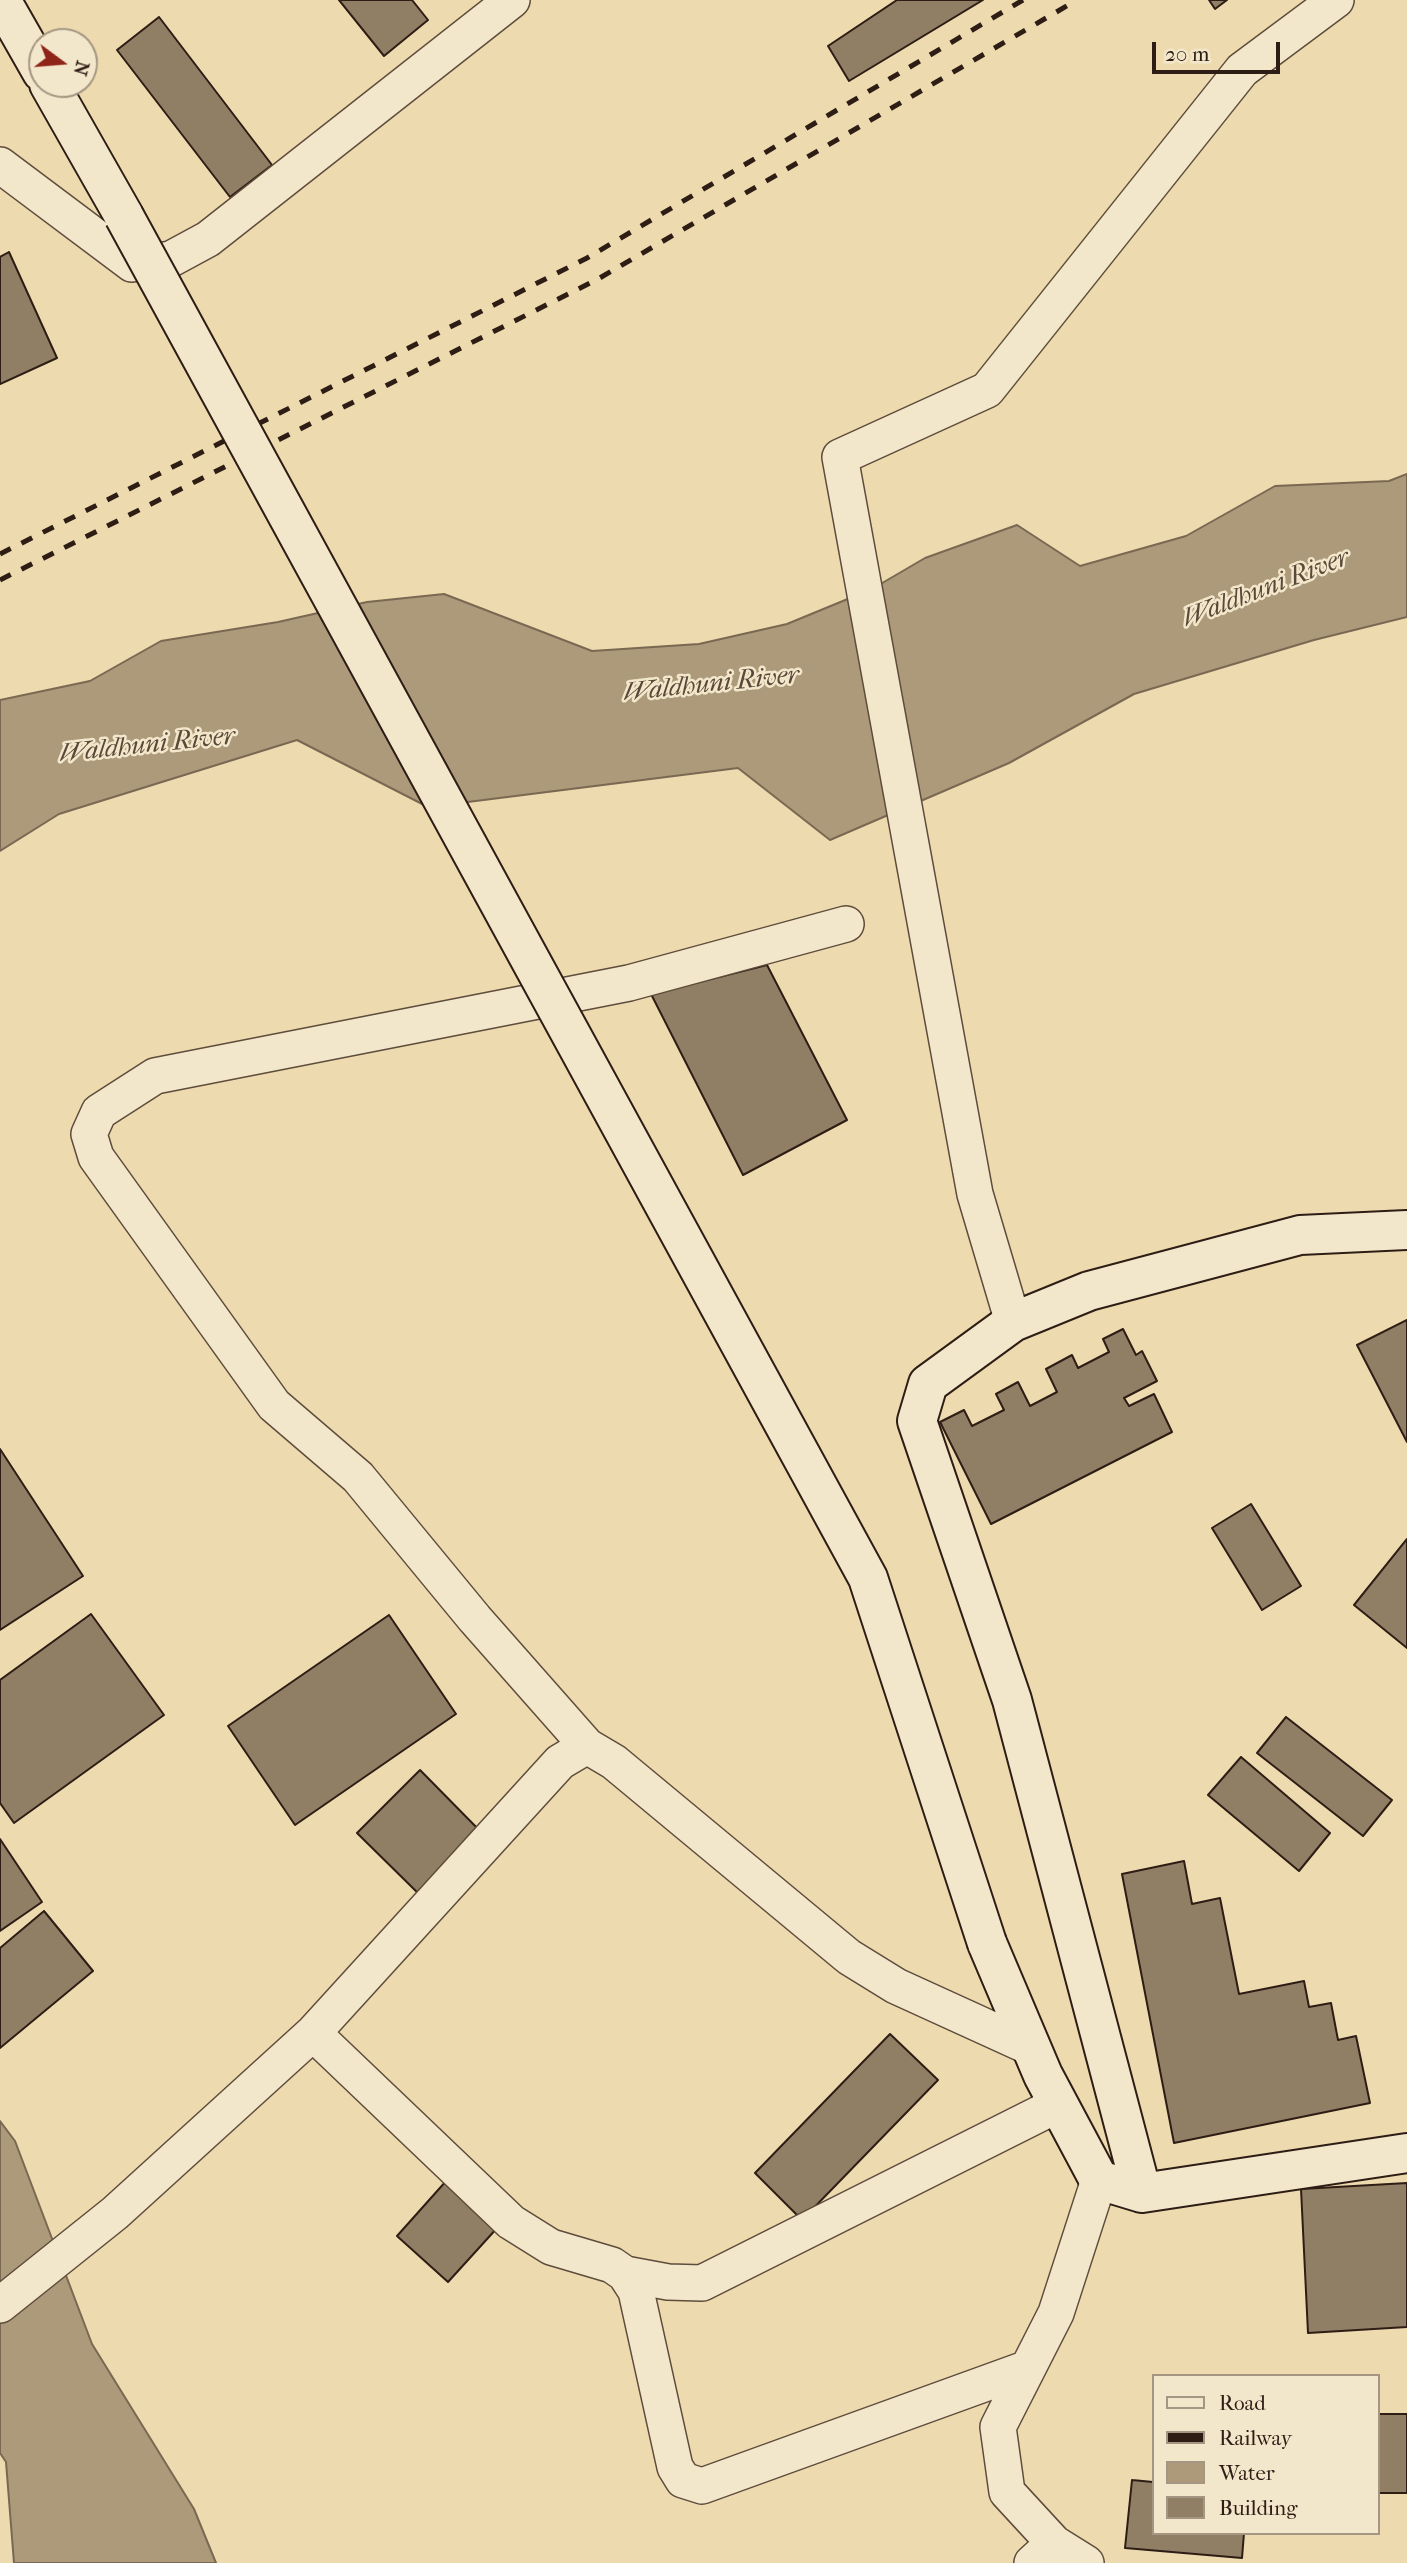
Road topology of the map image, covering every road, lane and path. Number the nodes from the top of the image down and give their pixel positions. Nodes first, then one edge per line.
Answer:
1 (2, 0) edge
2 (512, 0) edge
3 (1336, 0) edge
4 (28, 47) edge
5 (57, 98) edge
6 (0, 165) edge
7 (846, 924) dead end
8 (1407, 1230) edge
9 (1013, 1322) junction
10 (587, 1746) junction
11 (313, 2033) junction
12 (1032, 2049) junction
13 (1059, 2104) junction
14 (1407, 2153) edge
15 (1099, 2180) junction
16 (1142, 2193) junction
17 (625, 2274) junction
18 (0, 2305) edge
19 (1028, 2368) junction
20 (1043, 2553) edge
21 (1086, 2563) edge

1 - 4 main road
2 - 6 street
3 - 9 street
5 - 12 main road, bridge
7 - 10 street
8 - 9 main road
9 - 16 main road
10 - 11 street
10 - 12 street
11 - 17 street
11 - 18 street
12 - 13 main road
13 - 15 main road
13 - 17 street
14 - 16 main road
15 - 16 main road
15 - 19 street
17 - 19 street
19 - 20 street
20 - 21 street

